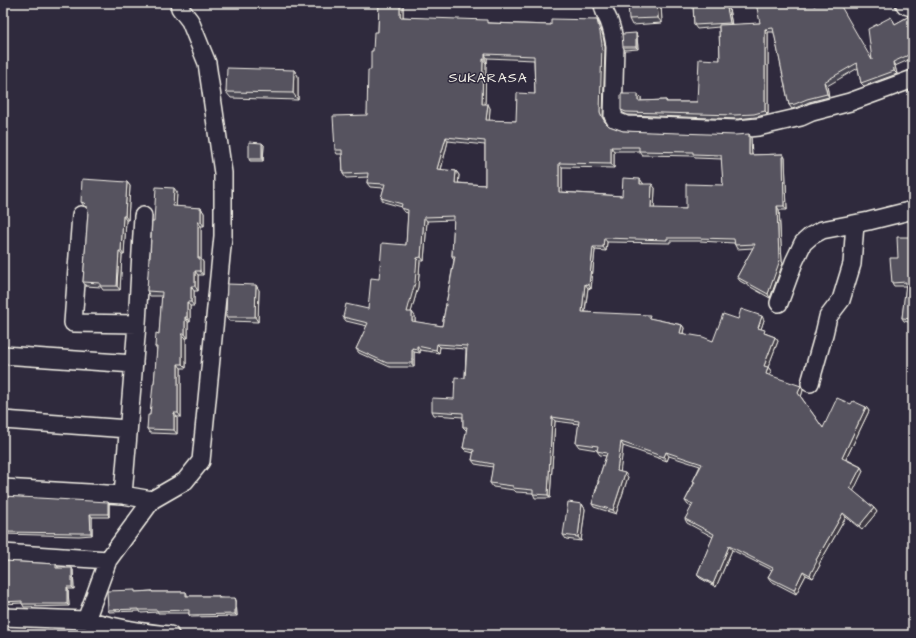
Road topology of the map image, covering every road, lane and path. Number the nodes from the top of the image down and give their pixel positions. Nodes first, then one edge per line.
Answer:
1 (178, 3) edge
2 (603, 3) edge
3 (907, 3) edge
4 (913, 5) edge
5 (913, 79) edge
6 (913, 210) edge
7 (81, 215) dead end
8 (143, 216) dead end
9 (855, 224) junction
10 (779, 303) dead end
11 (137, 324) junction
12 (3, 355) edge
13 (134, 364) junction
14 (810, 383) dead end
15 (3, 420) edge
16 (128, 429) junction
17 (3, 488) edge
18 (123, 495) junction
19 (152, 500) junction
20 (3, 553) edge
21 (108, 560) junction
22 (3, 617) edge
23 (86, 620) junction
24 (161, 635) edge

1 - 19 street
2 - 5 street
3 - 4 main road
6 - 9 street
7 - 11 street
8 - 11 street
9 - 10 street
9 - 14 street
11 - 13 street
12 - 13 street
13 - 16 street
15 - 16 street
16 - 18 street
17 - 18 street
18 - 19 street
19 - 21 street
20 - 21 street
21 - 23 street
22 - 23 street
23 - 24 street

